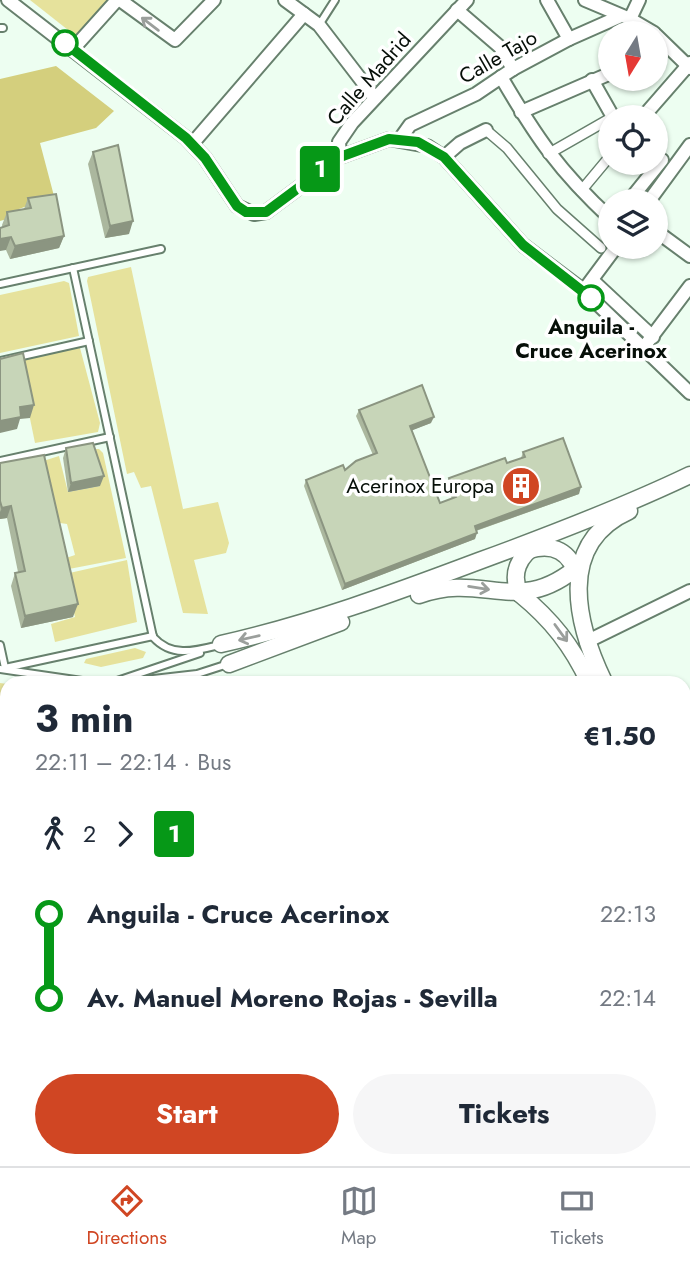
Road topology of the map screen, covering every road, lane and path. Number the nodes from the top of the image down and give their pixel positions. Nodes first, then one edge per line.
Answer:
1 (8, 0) edge
2 (119, 0) edge
3 (214, 0) edge
4 (285, 0) edge
5 (335, 0) edge
6 (467, 0) edge
7 (547, 0) edge
8 (585, 0) edge
9 (639, 0) edge
10 (606, 5) edge
11 (457, 10) junction
12 (304, 14) junction
13 (625, 18) junction
14 (631, 21) edge
15 (319, 25) junction
16 (569, 39) junction
17 (668, 46) edge
18 (73, 49) junction
19 (689, 66) edge
20 (513, 69) junction
21 (501, 77) junction
22 (598, 77) edge
23 (592, 80) junction
24 (375, 98) junction
25 (606, 105) edge
26 (654, 105) edge
27 (521, 112) junction
28 (598, 125) edge
29 (485, 130) joint
30 (400, 139) junction
31 (192, 144) junction
32 (690, 145) edge
33 (548, 154) junction
34 (340, 157) junction
35 (444, 157) junction
36 (668, 165) edge
37 (673, 169) junction
38 (598, 171) edge
39 (658, 189) edge
40 (581, 191) junction
41 (598, 207) edge
42 (668, 240) edge
43 (598, 245) edge
44 (161, 249) dead end
45 (690, 256) edge
46 (607, 259) edge
47 (73, 268) junction
48 (0, 284) edge
49 (588, 286) junction
50 (690, 286) edge
51 (653, 337) junction
52 (89, 341) junction
53 (642, 348) junction
54 (0, 361) edge
55 (689, 392) edge
56 (110, 438) junction
57 (0, 461) edge
58 (690, 475) edge
59 (690, 486) edge
60 (612, 509) junction
61 (528, 550) junction
62 (578, 572) junction
63 (445, 574) junction
64 (690, 591) edge
65 (520, 594) junction
66 (153, 636) junction
67 (586, 642) junction
68 (221, 644) junction
69 (0, 645) edge
70 (229, 664) joint
71 (2, 668) edge
72 (197, 674) junction
73 (52, 676) edge
74 (131, 676) edge
75 (180, 676) edge
76 (189, 676) edge
77 (586, 676) edge
78 (601, 676) edge

1 - 18 street
3 -> 2 street
2 - 18 street
4 - 12 street
5 - 15 lane
6 - 11 street, Calle Madrid
7 - 16 street
8 - 10 street
9 - 13 street
10 - 13 street
11 - 20 street
11 - 24 street, Calle Madrid
12 - 15 street
12 - 31 street
13 - 14 street
13 - 16 street, Calle Tajo
15 - 24 street
16 - 20 street, Calle Tajo
17 - 19 street
18 - 31 street
19 - 26 street
20 - 21 street, Calle Tajo
21 - 27 street
21 - 30 street, Calle Tajo
22 - 23 street
23 - 25 street
23 - 27 street
24 - 34 street, Calle Madrid
27 - 33 street
28 - 33 street
29 - 35 street
29 - 43 street
30 - 34 street
30 - 35 street
31 - 34 street
32 - 37 street
33 - 40 street
35 - 49 street
36 - 37 street
37 - 39 street
38 - 40 street
40 - 41 street
42 - 45 street
44 - 47 lane
46 - 49 street
47 - 48 lane
47 - 52 lane
49 - 51 street
49 - 53 street
50 - 51 street
51 - 53 street
52 - 54 lane
52 - 56 lane
53 - 55 street
56 - 57 lane
56 - 66 lane
58 - 60 street
59 - 62 street
60 - 61 street
60 - 63 street
61 - 62 street
61 - 63 street
61 - 65 street
62 - 65 street
62 - 67 street
63 -> 68 street
64 - 67 street
70 -> 65 street
65 -> 77 street
66 - 68 lane
66 - 71 lane
67 - 78 street
68 - 74 lane
69 - 71 lane
70 - 72 lane
71 - 73 lane
72 - 75 lane
72 - 76 lane

